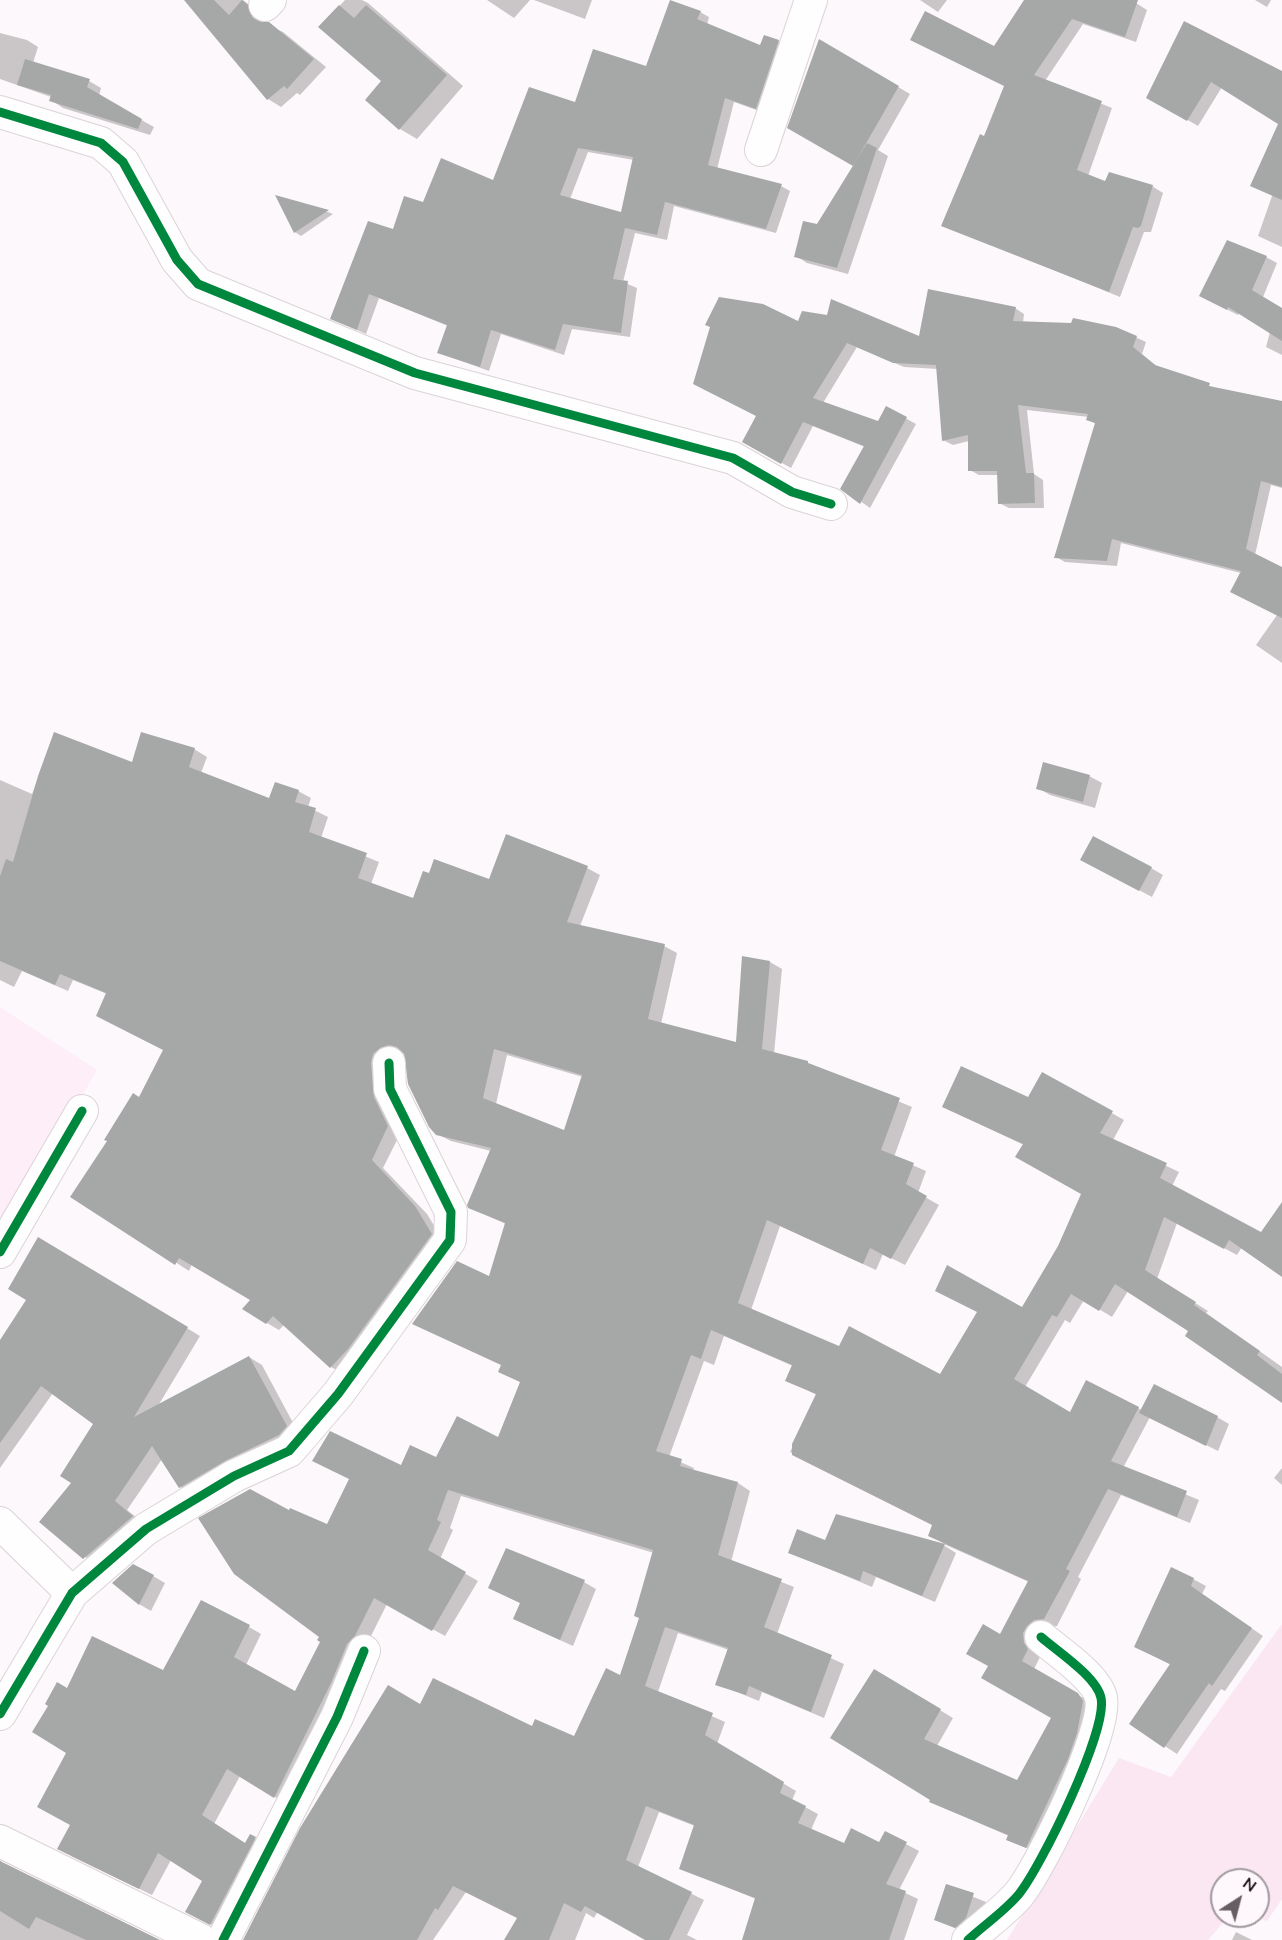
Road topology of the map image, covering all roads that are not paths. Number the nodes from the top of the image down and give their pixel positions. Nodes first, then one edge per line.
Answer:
1 (811, 0) edge
2 (0, 112) edge
3 (761, 150) dead end
4 (831, 504) dead end
5 (389, 1063) dead end
6 (82, 1111) dead end
7 (0, 1252) edge
8 (0, 1522) edge
9 (72, 1593) junction
10 (1041, 1637) dead end
11 (364, 1651) dead end
12 (0, 1714) edge
13 (0, 1841) edge
14 (201, 1940) edge
15 (223, 1940) edge
16 (968, 1940) edge

1 - 3 street
2 - 4 street
5 - 9 street
6 - 7 street
8 - 9 street
9 - 12 street
10 - 16 street
11 - 15 street
13 - 14 street

